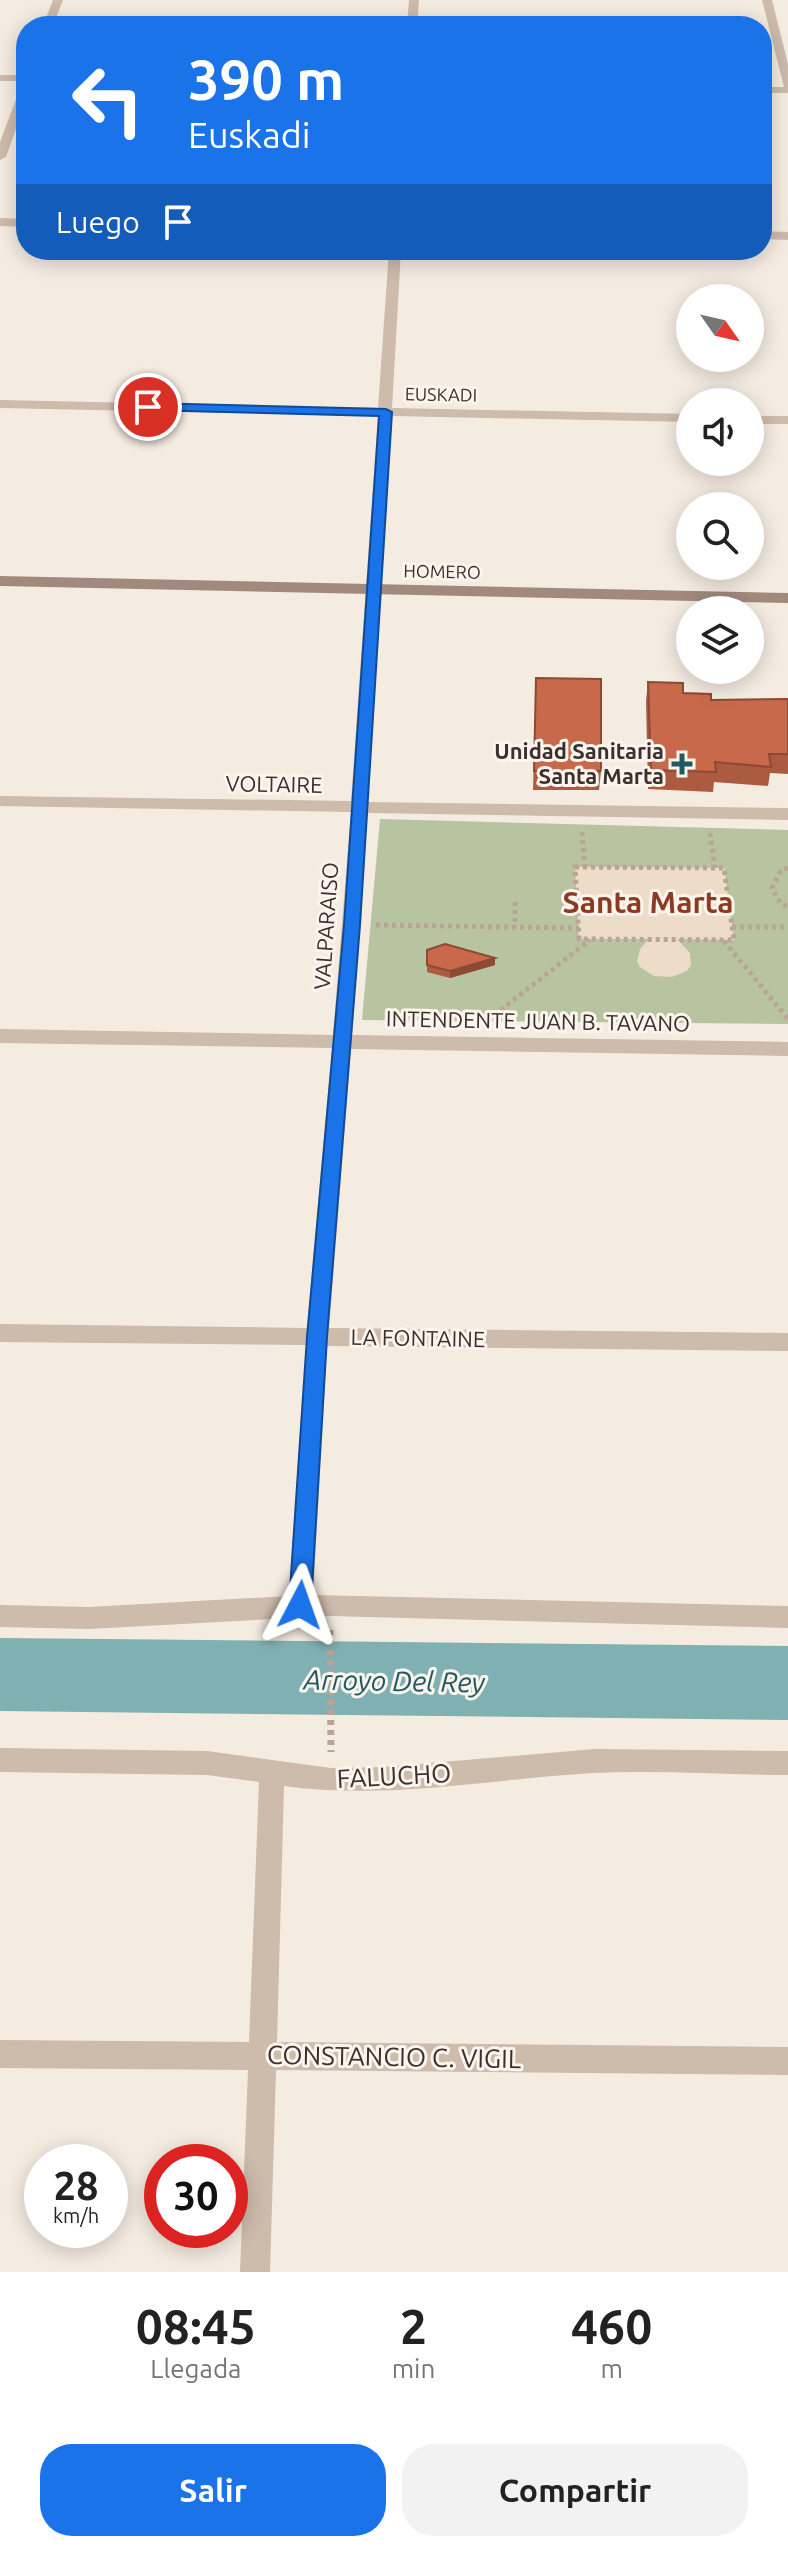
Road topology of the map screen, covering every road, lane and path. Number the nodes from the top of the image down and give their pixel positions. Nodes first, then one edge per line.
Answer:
1 (772, 21) edge
2 (788, 88) edge
3 (16, 113) edge
4 (0, 157) edge
5 (394, 260) edge
6 (0, 404) edge
7 (386, 412) junction
8 (676, 418) edge
9 (764, 420) edge
10 (788, 420) edge
11 (0, 581) edge
12 (373, 590) junction
13 (788, 598) edge
14 (0, 801) edge
15 (357, 807) junction
16 (580, 809) junction
17 (708, 812) junction
18 (788, 814) edge
19 (585, 867) junction
20 (715, 868) junction
21 (788, 868) edge
22 (515, 902) dead end
23 (788, 907) edge
24 (352, 925) junction
25 (515, 927) junction
26 (732, 927) junction
27 (788, 927) edge
28 (579, 928) junction
29 (591, 939) junction
30 (724, 940) junction
31 (788, 1019) edge
32 (0, 1036) edge
33 (342, 1041) junction
34 (457, 1045) junction
35 (788, 1049) edge
36 (0, 1333) edge
37 (317, 1337) junction
38 (788, 1342) edge
39 (300, 1605) junction
40 (0, 1616) edge
41 (788, 1617) edge
42 (330, 1638) dead end
43 (331, 1734) dead end
44 (0, 1760) edge
45 (788, 1763) edge
46 (272, 1773) junction
47 (0, 2054) edge
48 (261, 2056) junction
49 (788, 2061) edge
50 (255, 2272) edge

1 - 2 street
3 - 4 street
5 - 7 street, VALPARAISO
6 - 7 street, EUSKADI
7 - 8 street, EUSKADI
7 - 12 street, VALPARAISO
9 - 10 street
11 - 12 main road, HOMERO
12 - 13 main road, HOMERO
12 - 15 street, VALPARAISO
14 - 15 street, VOLTAIRE
15 - 16 street, VOLTAIRE
15 - 24 street, VALPARAISO
16 - 17 street, VOLTAIRE
16 - 19 path
17 - 18 street, VOLTAIRE
17 - 20 path
19 - 20 path
19 - 28 path
20 - 26 path
21 - 23 path
22 - 25 path
24 - 25 path
24 - 33 street, VALPARAISO
25 - 28 path
26 - 27 path
26 - 30 path
28 - 29 path
29 - 30 path
29 - 34 path
30 - 31 path
32 - 33 street, INTENDENTE JUAN B. TAVANO
33 - 34 street, INTENDENTE JUAN B. TAVANO
33 - 37 street, VALPARAISO
34 - 35 street, INTENDENTE JUAN B. TAVANO
36 - 37 street, LA FONTAINE
37 - 38 street, LA FONTAINE
37 - 39 street, VALPARAISO
39 - 40 street
39 - 41 street
42 - 43 path
44 - 46 street, FALUCHO
45 - 46 street, FALUCHO
46 - 48 street
47 - 48 street, CONSTANCIO C. VIGIL
48 - 49 street, CONSTANCIO C. VIGIL
48 - 50 street

